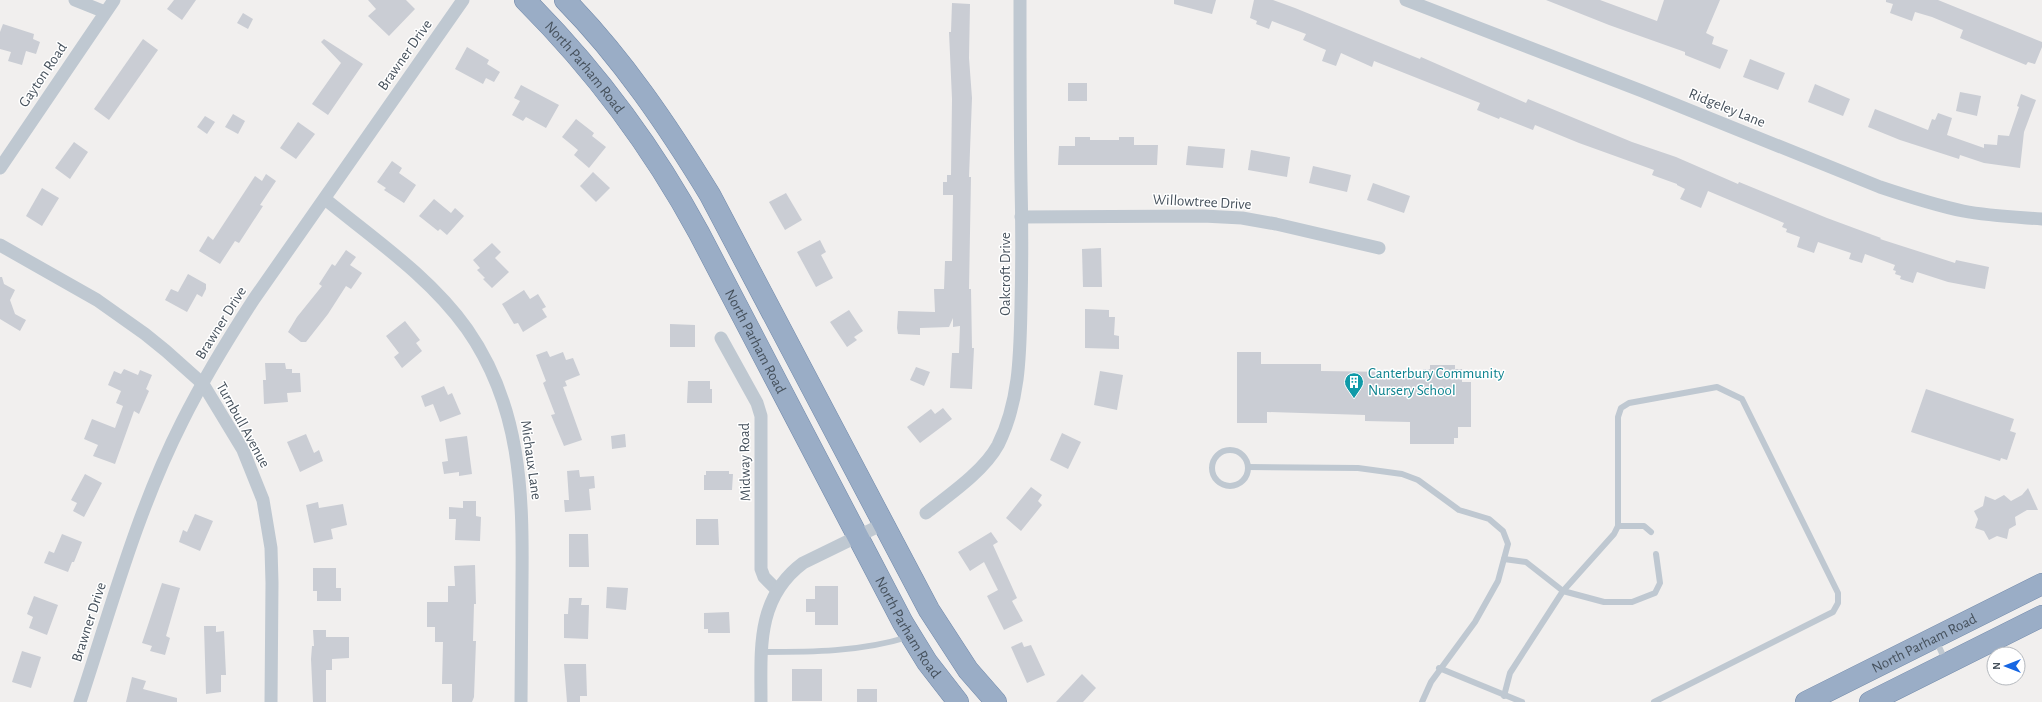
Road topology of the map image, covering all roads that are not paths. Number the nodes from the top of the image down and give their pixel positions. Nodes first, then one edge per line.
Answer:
1 (74, 0) edge
2 (114, 0) edge
3 (463, 0) edge
4 (525, 0) edge
5 (565, 0) edge
6 (1020, 0) edge
7 (1406, 0) edge
8 (105, 12) junction
9 (0, 168) edge
10 (325, 199) junction
11 (1022, 217) junction
12 (2042, 219) edge
13 (0, 245) edge
14 (1379, 248) dead end
15 (721, 338) dead end
16 (203, 384) junction
17 (1248, 467) junction
18 (926, 513) dead end
19 (883, 524) junction
20 (1618, 526) junction
21 (1651, 532) dead end
22 (857, 536) junction
23 (1656, 554) dead end
24 (1504, 559) junction
25 (2042, 584) edge
26 (777, 590) junction
27 (1563, 591) junction
28 (2042, 616) edge
29 (911, 636) junction
30 (1935, 638) junction
31 (761, 652) junction
32 (1947, 664) junction
33 (1439, 668) junction
34 (1504, 696) junction
35 (80, 702) edge
36 (270, 702) edge
37 (521, 702) edge
38 (761, 702) edge
39 (958, 702) edge
40 (996, 702) edge
41 (1422, 702) edge
42 (1522, 702) edge
43 (1654, 702) edge
44 (1806, 702) edge
45 (1870, 702) edge

1 - 8 street
2 - 8 street, Gayton Road
3 - 10 street, Brawner Drive
4 - 22 highway, North Parham Road
5 - 19 highway, North Parham Road
6 - 11 street, Oakcroft Drive
7 - 12 street, Ridgeley Lane
8 - 9 street, Gayton Road
10 - 16 street, Brawner Drive
10 - 37 street, Michaux Lane
11 - 14 street, Willowtree Drive
11 - 18 street, Oakcroft Drive
13 - 16 street, Turnbull Avenue
15 - 26 street, Midway Road
16 - 35 street, Brawner Drive
16 - 36 street, Turnbull Avenue
17 - 17 lane
17 - 24 lane
19 - 22 street
19 - 40 highway, North Parham Road
20 - 21 lane
20 - 27 lane
20 - 43 lane
22 - 26 street
22 - 29 highway, North Parham Road
23 - 27 lane
24 - 27 lane
24 - 33 lane
25 - 30 highway, North Parham Road
26 - 31 street
27 - 34 lane
28 - 32 highway, North Parham Road
29 - 31 lane
29 - 39 highway, North Parham Road
30 - 32 lane
30 - 44 highway, North Parham Road
31 - 38 street
32 - 45 highway, North Parham Road
33 - 34 lane
33 - 41 lane
34 - 42 lane

